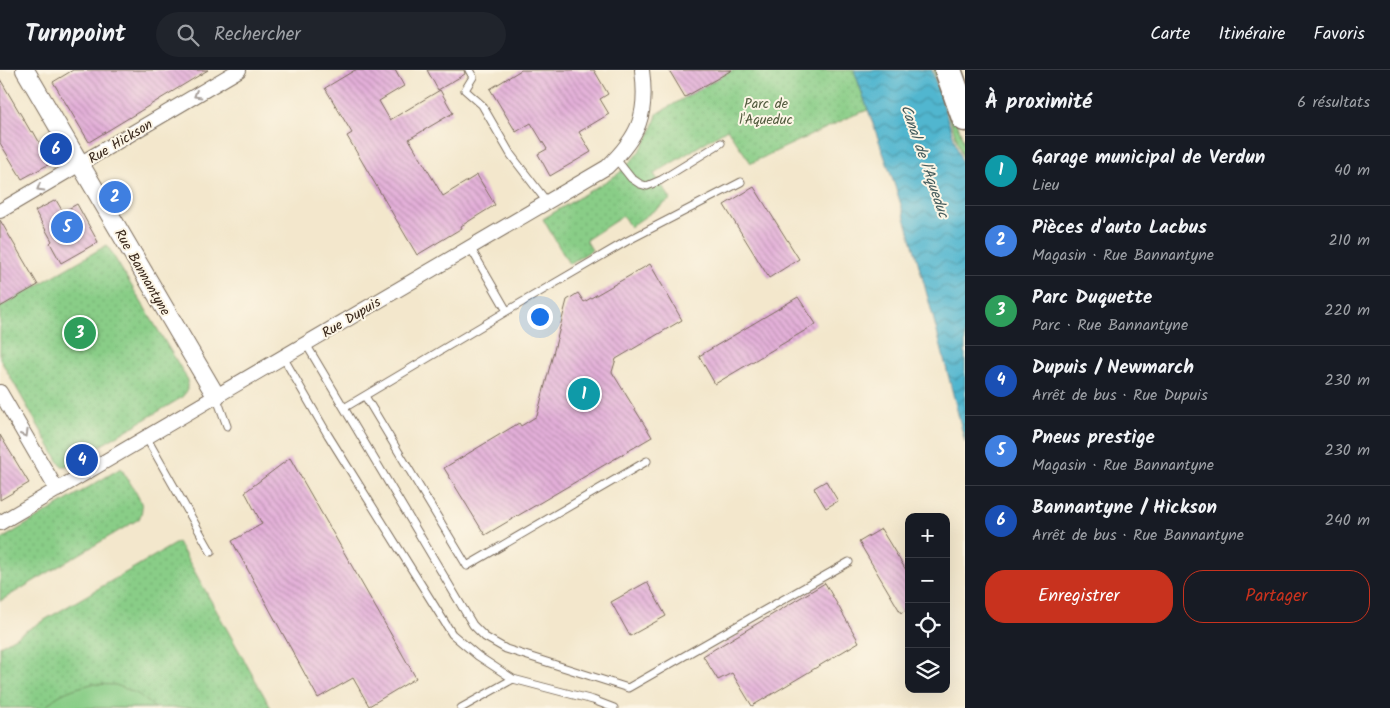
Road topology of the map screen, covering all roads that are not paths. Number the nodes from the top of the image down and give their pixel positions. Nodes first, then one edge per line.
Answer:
1 (25, 70) edge
2 (469, 70) edge
3 (642, 70) edge
4 (948, 70) edge
5 (237, 71) edge
6 (965, 118) edge
7 (721, 143) dead end
8 (616, 159) junction
9 (80, 164) junction
10 (741, 182) dead end
11 (547, 202) junction
12 (0, 211) edge
13 (470, 247) junction
14 (507, 311) junction
15 (306, 344) junction
16 (283, 357) junction
17 (0, 392) edge
18 (216, 396) junction
19 (365, 396) junction
20 (344, 408) junction
21 (228, 426) dead end
22 (146, 438) junction
23 (647, 461) dead end
24 (57, 490) junction
25 (0, 523) edge
26 (211, 552) dead end
27 (849, 562) dead end
28 (513, 679) junction
29 (461, 708) edge
30 (614, 708) edge

1 - 9 street, Rue Bannantyne
2 - 11 lane
3 - 8 street, Rue Dupuis
4 - 6 highway
5 -> 9 street, Rue Hickson
7 - 8 lane
8 - 11 street, Rue Dupuis
9 -> 12 street, Rue Hickson
9 - 18 street, Rue Bannantyne
10 - 14 lane
11 - 13 street, Rue Dupuis
13 - 14 lane
13 - 15 street, Rue Dupuis
14 - 19 lane
15 - 16 street, Rue Dupuis
15 - 20 lane
16 - 18 street, Rue Dupuis
16 - 28 lane
17 -> 24 street
18 - 21 lane
18 - 22 street, Rue Dupuis
19 - 20 lane
19 - 23 lane
20 - 27 lane
22 - 24 street, Rue Dupuis
22 - 26 lane
24 - 25 street, Rue Dupuis
28 - 29 lane
28 - 30 lane

